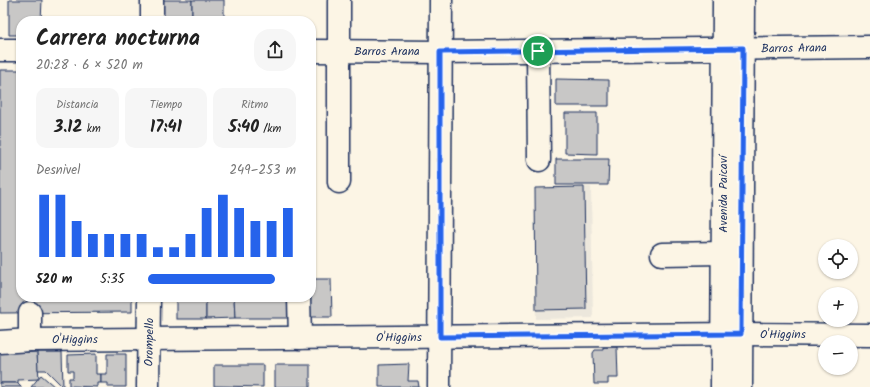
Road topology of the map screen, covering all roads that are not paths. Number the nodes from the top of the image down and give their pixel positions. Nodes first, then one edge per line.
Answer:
1 (152, 0) edge
2 (339, 0) edge
3 (441, 0) edge
4 (724, 0) edge
5 (743, 0) edge
6 (152, 16) edge
7 (870, 47) edge
8 (733, 48) junction
9 (0, 50) edge
10 (16, 50) edge
11 (316, 51) edge
12 (339, 51) junction
13 (538, 51) junction
14 (440, 52) junction
15 (539, 160) dead end
16 (339, 182) dead end
17 (722, 253) junction
18 (662, 254) dead end
19 (149, 302) edge
20 (300, 302) edge
21 (30, 313) dead end
22 (0, 333) edge
23 (732, 334) junction
24 (870, 335) edge
25 (440, 337) junction
26 (300, 338) junction
27 (149, 339) junction
28 (30, 340) junction
29 (0, 342) edge
30 (148, 387) edge
31 (439, 387) edge
32 (722, 387) edge
33 (741, 387) edge

1 - 6 main road
2 - 12 main road
3 - 14 main road
4 - 8 main road, Avenida Paicaví
5 - 8 main road, Avenida Paicaví
7 - 8 main road, Barros Arana
8 - 13 main road, Barros Arana
8 - 17 main road, Avenida Paicaví
8 - 23 main road, Avenida Paicaví
9 - 10 main road
11 - 12 main road, Barros Arana
12 - 14 main road, Barros Arana
12 - 16 main road
13 - 14 main road, Barros Arana
13 - 15 main road
14 - 25 main road
17 - 18 main road
17 - 23 main road, Avenida Paicaví
19 - 27 main road, Orompello
20 - 26 main road
21 - 28 main road
22 - 28 main road
23 - 24 main road, O'Higgins
23 - 25 main road, O'Higgins
23 - 32 main road, Avenida Paicaví
23 - 33 main road, Avenida Paicaví
25 - 26 main road, O'Higgins
25 - 31 main road
26 - 27 main road, O'Higgins
27 - 28 main road, O'Higgins
27 - 30 main road, Orompello
28 - 29 main road, O'Higgins

